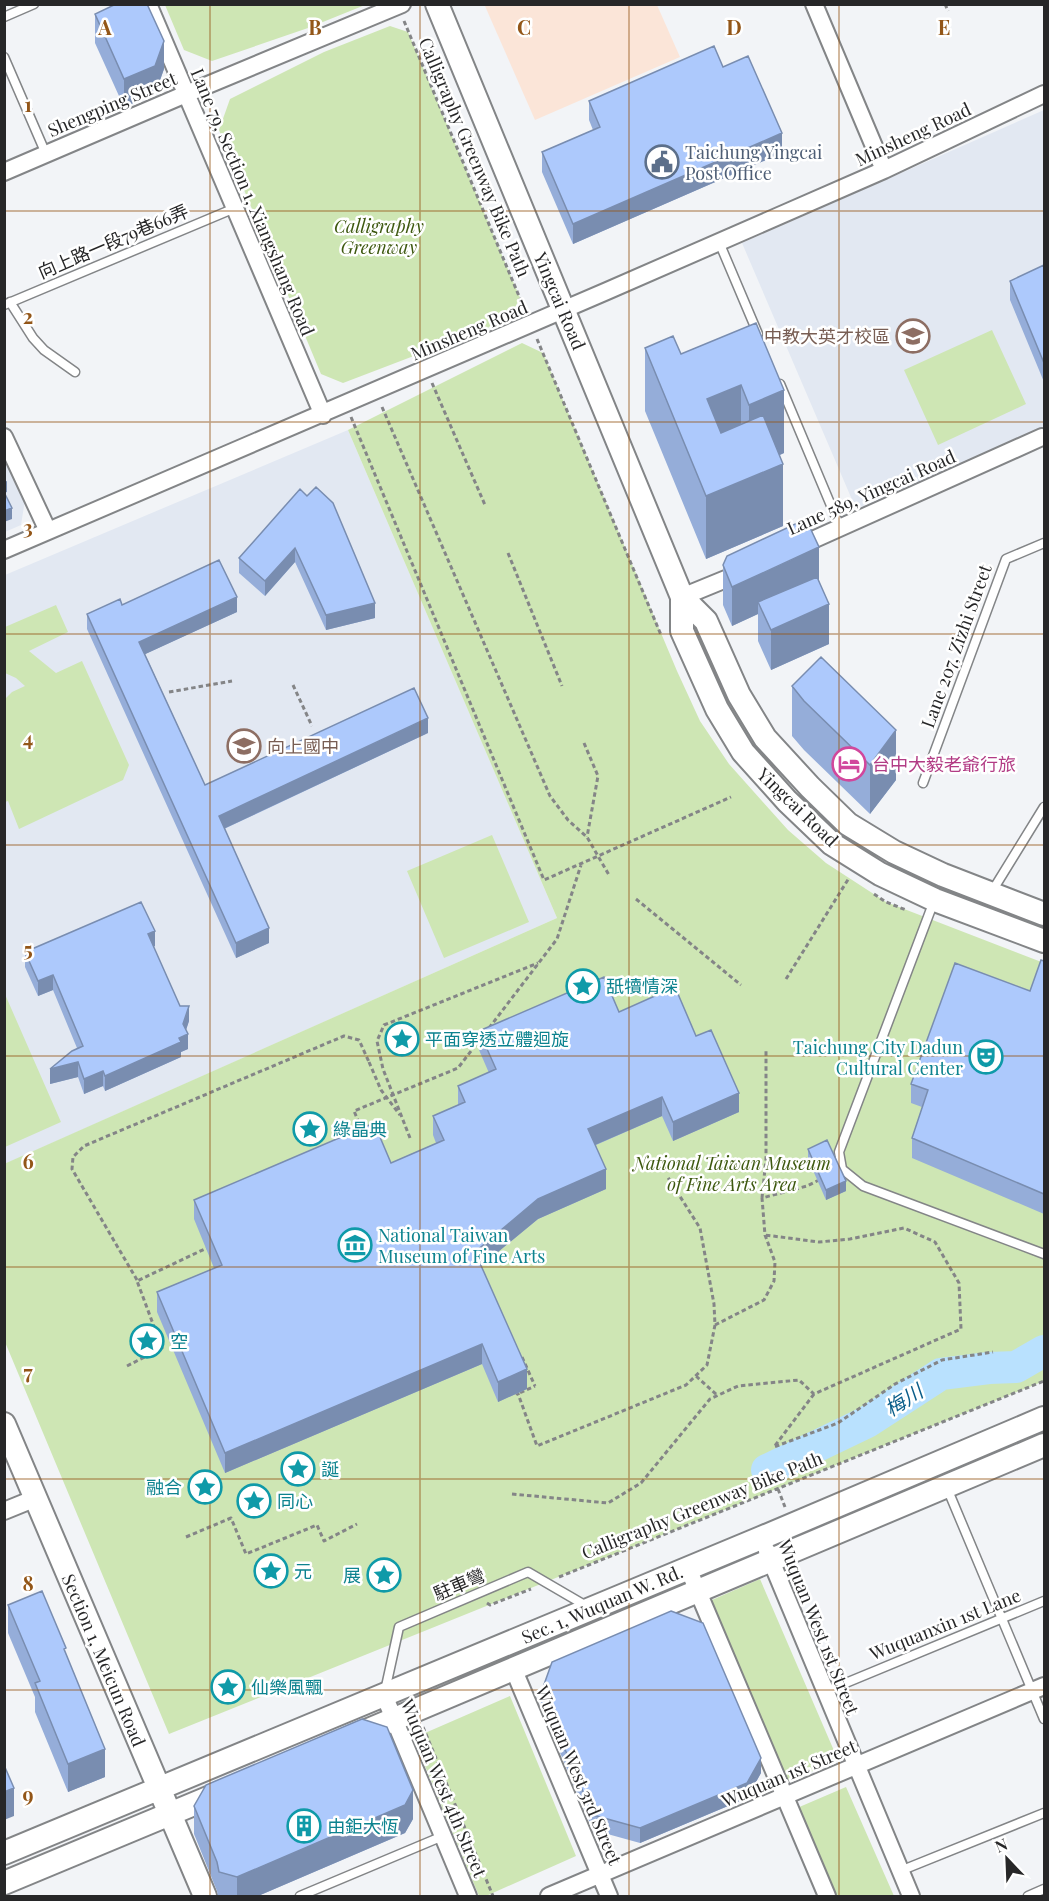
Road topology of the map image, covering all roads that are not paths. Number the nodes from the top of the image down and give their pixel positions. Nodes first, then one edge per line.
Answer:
1 (34, 4) edge
2 (148, 4) edge
3 (437, 4) edge
4 (814, 4) edge
5 (403, 13) edge
6 (4, 17) edge
7 (4, 57) edge
8 (186, 94) junction
9 (1044, 94) edge
10 (46, 154) junction
11 (884, 170) junction
12 (4, 172) edge
13 (235, 208) junction
14 (719, 242) junction
15 (7, 304) edge
16 (564, 310) junction
17 (761, 341) edge
18 (75, 372) dead end
19 (775, 374) edge
20 (323, 415) junction
21 (4, 437) edge
22 (1044, 438) edge
23 (10, 463) edge
24 (840, 528) junction
25 (48, 531) junction
26 (1044, 543) edge
27 (4, 550) edge
28 (780, 555) edge
29 (759, 564) edge
30 (682, 597) junction
31 (923, 783) dead end
32 (1044, 807) edge
33 (991, 894) junction
34 (935, 900) junction
35 (1044, 914) edge
36 (1044, 941) edge
37 (1044, 1254) edge
38 (1044, 1418) edge
39 (4, 1424) edge
40 (1044, 1445) edge
41 (946, 1487) junction
42 (36, 1498) junction
43 (4, 1511) edge
44 (761, 1538) junction
45 (771, 1560) junction
46 (688, 1569) junction
47 (698, 1591) junction
48 (1044, 1601) edge
49 (591, 1609) junction
50 (1001, 1619) junction
51 (513, 1668) junction
52 (1038, 1689) edge
53 (824, 1692) junction
54 (384, 1695) junction
55 (394, 1719) junction
56 (1044, 1719) edge
57 (328, 1747) edge
58 (856, 1766) junction
59 (243, 1783) edge
60 (159, 1790) junction
61 (784, 1796) junction
62 (1044, 1813) edge
63 (169, 1814) junction
64 (442, 1836) junction
65 (4, 1853) edge
66 (900, 1871) junction
67 (600, 1875) junction
68 (4, 1883) edge
69 (1044, 1889) edge
70 (205, 1896) edge
71 (300, 1896) edge
72 (468, 1896) edge
73 (549, 1896) edge
74 (609, 1896) edge
75 (827, 1896) edge
76 (911, 1896) edge
77 (1028, 1896) edge

1 - 6 lane
2 - 8 street, Lane 79, Section 1, Xiangshang Road
3 - 16 main road, Yingcai Road
4 - 11 street
5 - 8 street, Shengping Street
7 - 10 lane
8 - 10 street, Shengping Street
8 - 13 street, Lane 79, Section 1, Xiangshang Road
9 - 11 street, Minsheng Road
10 - 12 street, Shengping Street
11 - 14 street, Minsheng Road
13 - 15 lane, 向上路一段79巷66弄
13 - 20 street, Lane 79, Section 1, Xiangshang Road
14 - 16 street, Minsheng Road
14 - 17 lane
15 - 18 lane
16 - 20 street, Minsheng Road
16 - 30 main road, Yingcai Road
19 - 24 lane
20 - 25 street, Minsheng Road
21 - 23 street
22 - 24 street, Lane 589, Yingcai Road
23 - 25 street
24 - 28 street, Lane 589, Yingcai Road
25 - 27 street, Minsheng Road
26 - 31 lane, Lane 207, Zizhi Street
29 - 30 street
30 - 33 main road, Yingcai Road
30 - 34 main road, Yingcai Road
32 - 33 lane
33 - 35 main road, Yingcai Road
34 - 36 main road, Yingcai Road
34 - 37 lane
38 - 44 main road, Sec. 1, Wuquan W. Rd.
39 - 42 main road, Section 1, Meicun Road
40 - 41 main road, Sec. 1, Wuquan W. Rd.
41 - 45 main road, Sec. 1, Wuquan W. Rd.
41 - 50 lane
42 - 43 street
42 - 60 main road, Section 1, Meicun Road
44 - 45 street, Wuquan West 1st Street
44 - 46 main road, Sec. 1, Wuquan W. Rd.
45 - 47 main road, Sec. 1, Wuquan W. Rd.
45 - 53 street, Wuquan West 1st Street
46 - 47 street
46 - 49 main road, Sec. 1, Wuquan W. Rd.
47 - 51 main road, Sec. 1, Wuquan W. Rd.
47 - 61 street
48 - 50 lane, Wuquanxin 1st Lane
49 - 54 main road, Sec. 1, Wuquan W. Rd.
49 - 54 lane, 駐車彎
50 - 52 lane
50 - 53 lane, Wuquanxin 1st Lane
51 - 55 main road, Sec. 1, Wuquan W. Rd.
51 - 67 street, Wuquan West 3rd Street
52 - 56 lane
52 - 58 street, Wuquan 1st Street
53 - 58 street, Wuquan West 1st Street
54 - 55 street, Wuquan West 4th Street
54 - 60 main road, Sec. 1, Wuquan W. Rd.
55 - 57 main road, Sec. 1, Wuquan W. Rd.
55 - 64 street, Wuquan West 4th Street
58 - 61 street, Wuquan 1st Street
58 - 66 street, Wuquan West 1st Street
59 - 63 main road
60 - 63 main road, Section 1, Meicun Road
60 - 65 main road, Sec. 1, Wuquan W. Rd.
61 - 67 street, Wuquan 1st Street
61 - 75 street
62 - 66 lane
63 - 68 main road
63 - 70 main road, Section 1, Meicun Road
64 - 71 lane
64 - 72 street, Wuquan West 4th Street
66 - 76 street, Wuquan West 1st Street
67 - 73 street, Wuquan 1st Street
67 - 74 street, Wuquan West 3rd Street
69 - 77 lane

